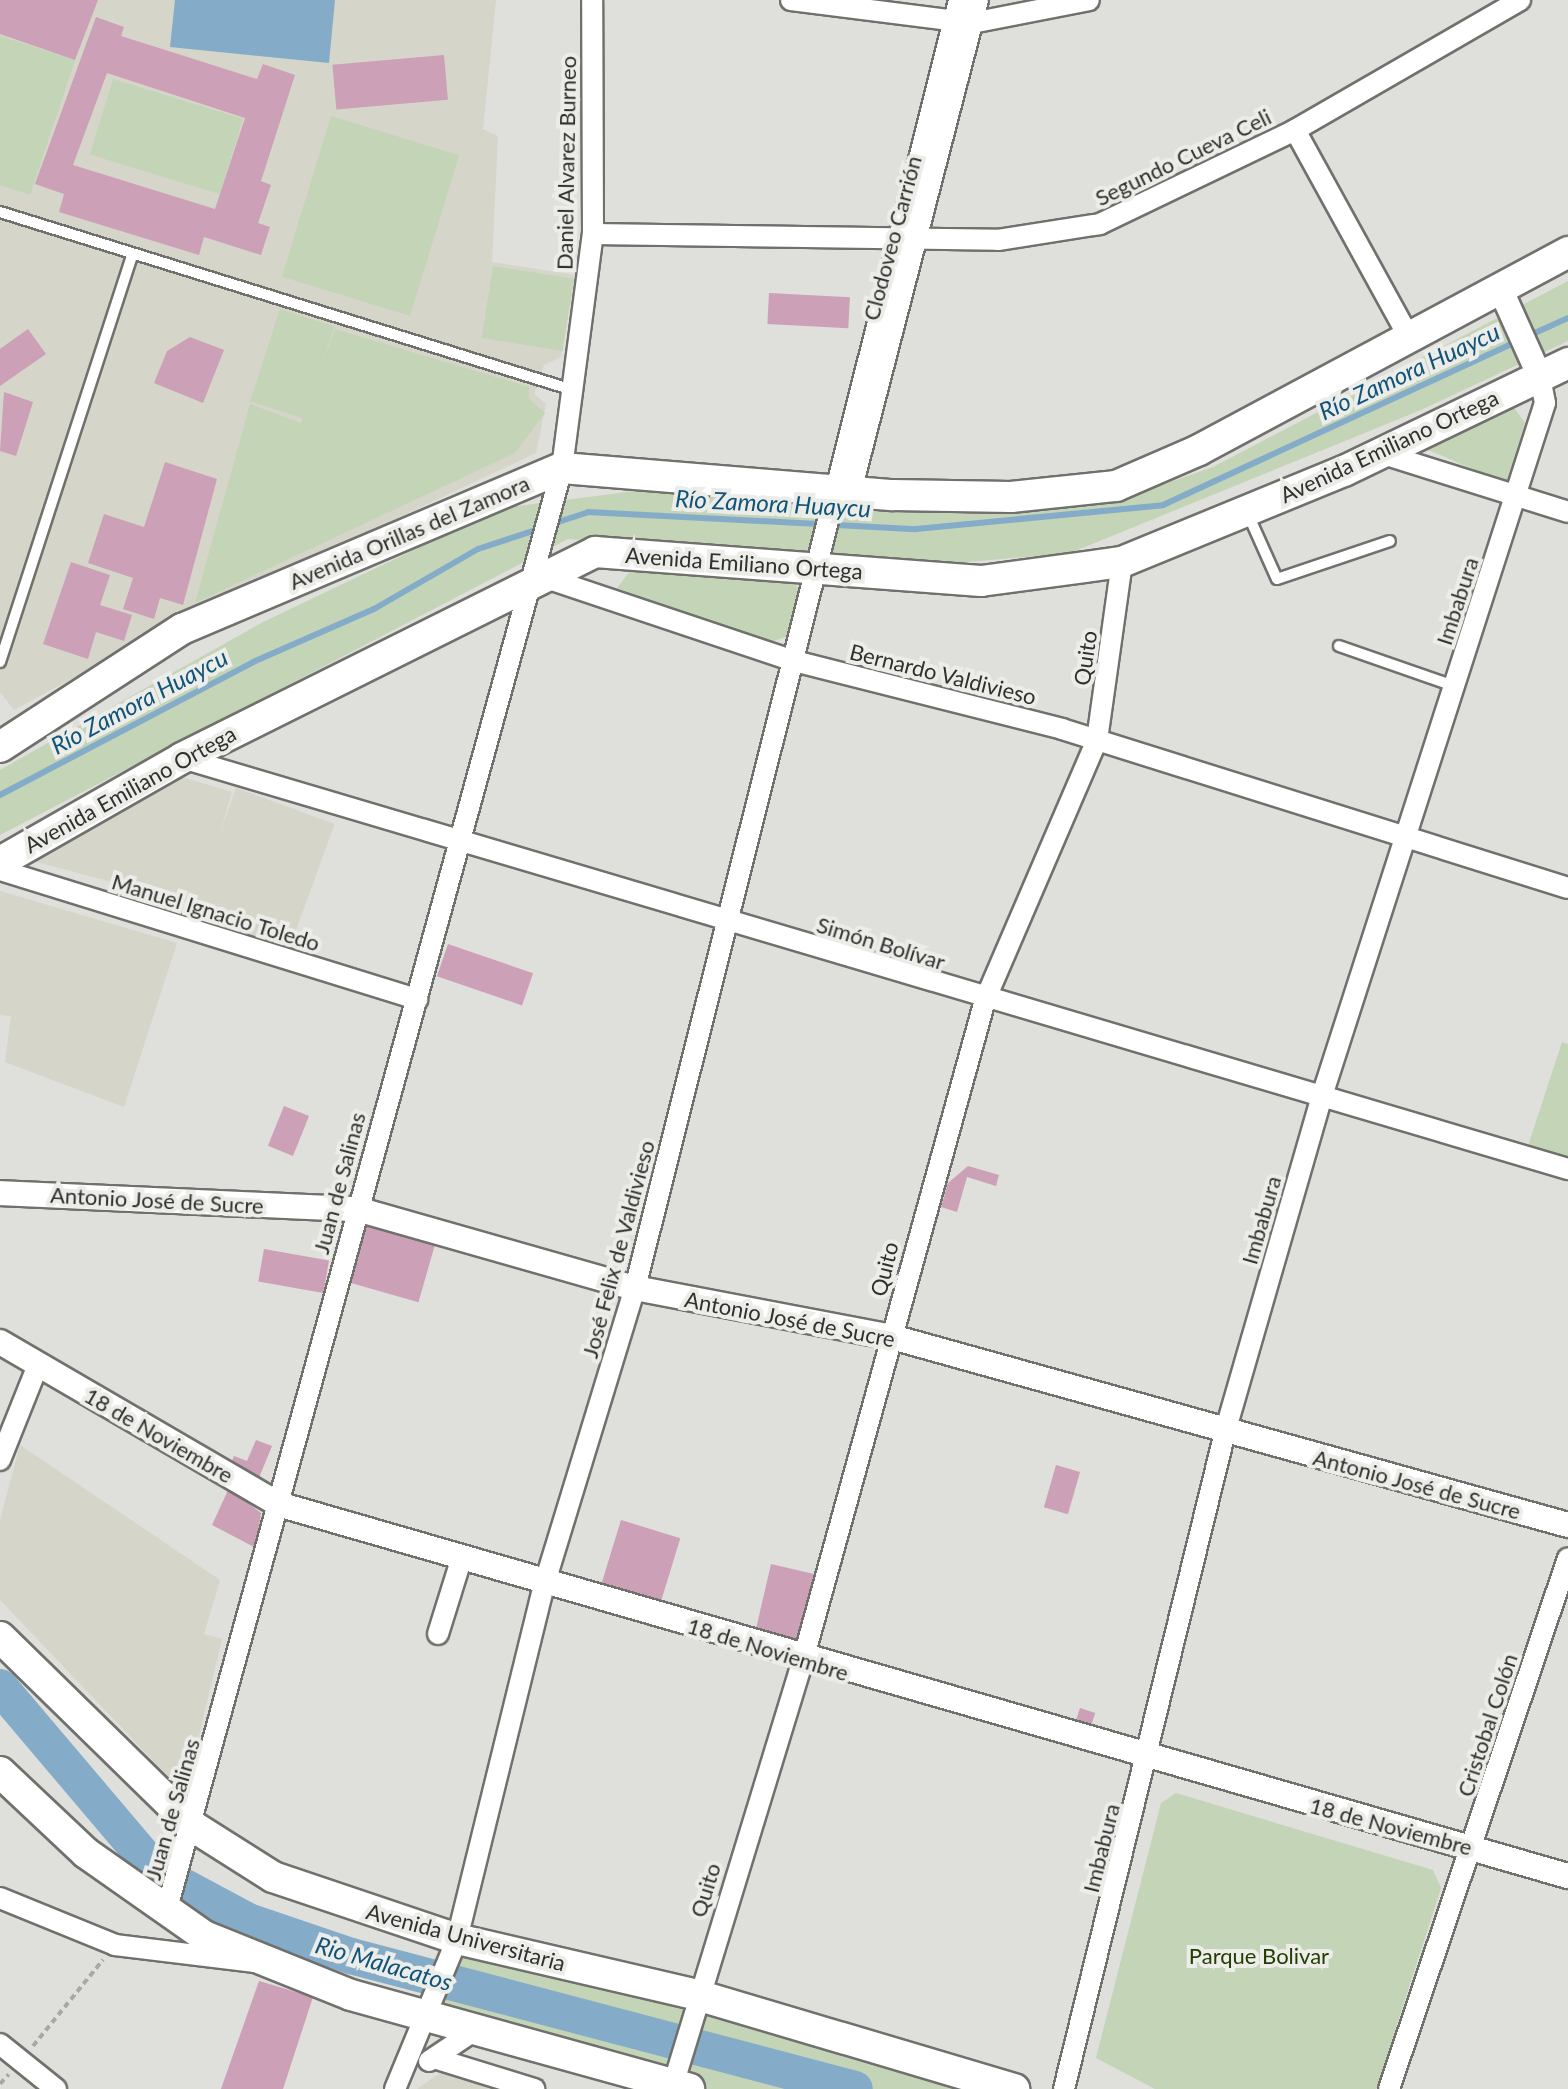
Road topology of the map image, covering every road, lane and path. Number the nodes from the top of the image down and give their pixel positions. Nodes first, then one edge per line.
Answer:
1 (592, 0) edge
2 (791, 0) edge
3 (978, 0) edge
4 (1089, 0) edge
5 (1520, 0) edge
6 (961, 14) edge
7 (1295, 130) junction
8 (0, 212) edge
9 (593, 234) junction
10 (907, 240) junction
11 (1568, 252) edge
12 (132, 255) junction
13 (1500, 288) junction
14 (1407, 334) junction
15 (1568, 363) edge
16 (1540, 377) junction
17 (573, 390) junction
18 (1380, 453) junction
19 (562, 468) junction
20 (846, 487) junction
21 (1517, 496) junction
22 (1247, 512) junction
23 (1568, 512) edge
24 (1390, 541) dead end
25 (1122, 562) junction
26 (819, 564) junction
27 (536, 575) junction
28 (1339, 646) dead end
29 (794, 661) junction
30 (0, 662) edge
31 (1454, 686) junction
32 (1097, 740) junction
33 (0, 747) edge
34 (182, 758) junction
35 (1405, 834) junction
36 (459, 842) junction
37 (0, 862) edge
38 (0, 870) edge
39 (1568, 888) edge
40 (728, 922) junction
41 (418, 999) junction
42 (985, 1000) junction
43 (1321, 1099) junction
44 (1568, 1169) edge
45 (0, 1193) edge
46 (357, 1209) junction
47 (635, 1288) junction
48 (892, 1337) junction
49 (0, 1342) edge
50 (38, 1365) junction
51 (1225, 1432) junction
52 (0, 1460) edge
53 (278, 1504) junction
54 (1568, 1525) edge
55 (462, 1557) junction
56 (1568, 1558) edge
57 (545, 1582) junction
58 (438, 1634) dead end
59 (0, 1637) edge
60 (803, 1660) junction
61 (1148, 1760) junction
62 (0, 1772) edge
63 (192, 1835) junction
64 (1472, 1848) junction
65 (1568, 1876) edge
66 (0, 1898) edge
67 (168, 1906) junction
68 (456, 1943) junction
69 (115, 1945) junction
70 (262, 1962) junction
71 (696, 2000) junction
72 (431, 2016) junction
73 (474, 2031) junction
74 (0, 2044) edge
75 (437, 2059) junction
76 (23, 2060) junction
77 (409, 2067) junction
78 (680, 2082) edge
79 (0, 2084) edge
80 (56, 2089) edge
81 (395, 2089) edge
82 (534, 2089) edge
83 (1014, 2089) edge
84 (1064, 2089) edge
85 (1389, 2089) edge

1 - 9 street, Daniel Alvarez Burneo
2 - 6 street
3 - 6 street, Clodoveo Carrión
4 - 6 street
5 - 7 street, Segundo Cueva Celi
6 - 10 street, Clodoveo Carrión
7 - 10 street, Segundo Cueva Celi
7 - 14 street
8 - 12 lane
9 - 10 street, Segundo Cueva Celi
9 - 17 street, Daniel Alvarez Burneo
10 - 20 street, Clodoveo Carrión
11 - 13 main road, Avenida Orillas del Zamora
12 - 17 lane
12 - 30 lane
13 - 14 main road, Avenida Orillas del Zamora
13 - 16 street
14 - 20 main road, Avenida Orillas del Zamora
15 - 16 main road, Avenida Emiliano Ortega
16 - 18 main road, Avenida Emiliano Ortega
16 - 21 street, Imbabura
17 - 19 street, Daniel Alvarez Burneo
18 - 21 street
18 - 22 main road, Avenida Emiliano Ortega
19 - 20 main road, Avenida Orillas del Zamora
19 - 27 street, Juan de Salinas
19 - 33 main road, Avenida Orillas del Zamora
20 - 26 street, José Felix de Valdivieso
21 - 23 street
21 - 31 street, Imbabura
22 - 24 lane
22 - 25 main road, Avenida Emiliano Ortega
25 - 26 main road, Avenida Emiliano Ortega
25 - 32 street, Quito
26 - 27 main road, Avenida Emiliano Ortega
26 - 29 street, José Felix de Valdivieso
27 - 29 street, Bernardo Valdivieso
27 - 34 main road, Avenida Emiliano Ortega
27 - 36 street, Juan de Salinas
28 - 31 lane
29 - 32 street, Bernardo Valdivieso
29 - 40 street, José Felix de Valdivieso
31 - 35 street, Imbabura
32 - 35 street, Bernardo Valdivieso
32 - 42 street, Quito
34 - 36 street, Simón Bolívar
34 - 37 main road, Avenida Emiliano Ortega
35 - 39 street, Bernardo Valdivieso
35 - 43 street, Imbabura
36 - 40 street, Simón Bolívar
36 - 41 street, Juan de Salinas
38 - 41 street, Manuel Ignacio Toledo
40 - 42 street, Simón Bolívar
40 - 47 street, José Felix de Valdivieso
41 - 46 street, Juan de Salinas
42 - 43 street, Simón Bolívar
42 - 48 street, Quito
43 - 44 street, Simón Bolívar
43 - 51 street, Imbabura
45 - 46 street, Antonio José de Sucre
46 - 47 street, Antonio José de Sucre
46 - 53 street, Juan de Salinas
47 - 48 street, Antonio José de Sucre
47 - 57 street, José Felix de Valdivieso
48 - 51 street, Antonio José de Sucre
48 - 60 street, Quito
49 - 50 street, 18 de Noviembre
50 - 52 street
50 - 53 street, 18 de Noviembre
51 - 54 street, Antonio José de Sucre
51 - 61 street, Imbabura
53 - 55 street, 18 de Noviembre
53 - 63 street, Juan de Salinas
55 - 57 street, 18 de Noviembre
55 - 58 street
56 - 64 street, Cristobal Colón
57 - 60 street, 18 de Noviembre
57 - 68 street, José Felix de Valdivieso
59 - 63 main road, Avenida Universitaria
60 - 61 street, 18 de Noviembre
60 - 71 street, Quito
61 - 64 street, 18 de Noviembre
61 - 84 street, Imbabura
62 - 67 main road
63 - 67 street, Juan de Salinas
63 - 68 main road, Avenida Universitaria
64 - 65 street, 18 de Noviembre
64 - 85 street, Cristobal Colón
66 - 69 street
67 - 70 main road
68 - 71 main road, Avenida Universitaria
68 - 72 street, José Felix de Valdivieso
69 - 70 street
69 - 76 path
70 - 72 main road
71 - 78 street, Quito
71 - 83 main road, Avenida Universitaria
72 - 73 main road
72 - 77 street, José Felix de Valdivieso
73 - 75 street
73 - 78 main road
74 - 76 street
75 - 77 street
75 - 82 street
76 - 79 path
76 - 80 street
77 - 81 street, José Felix de Valdivieso

